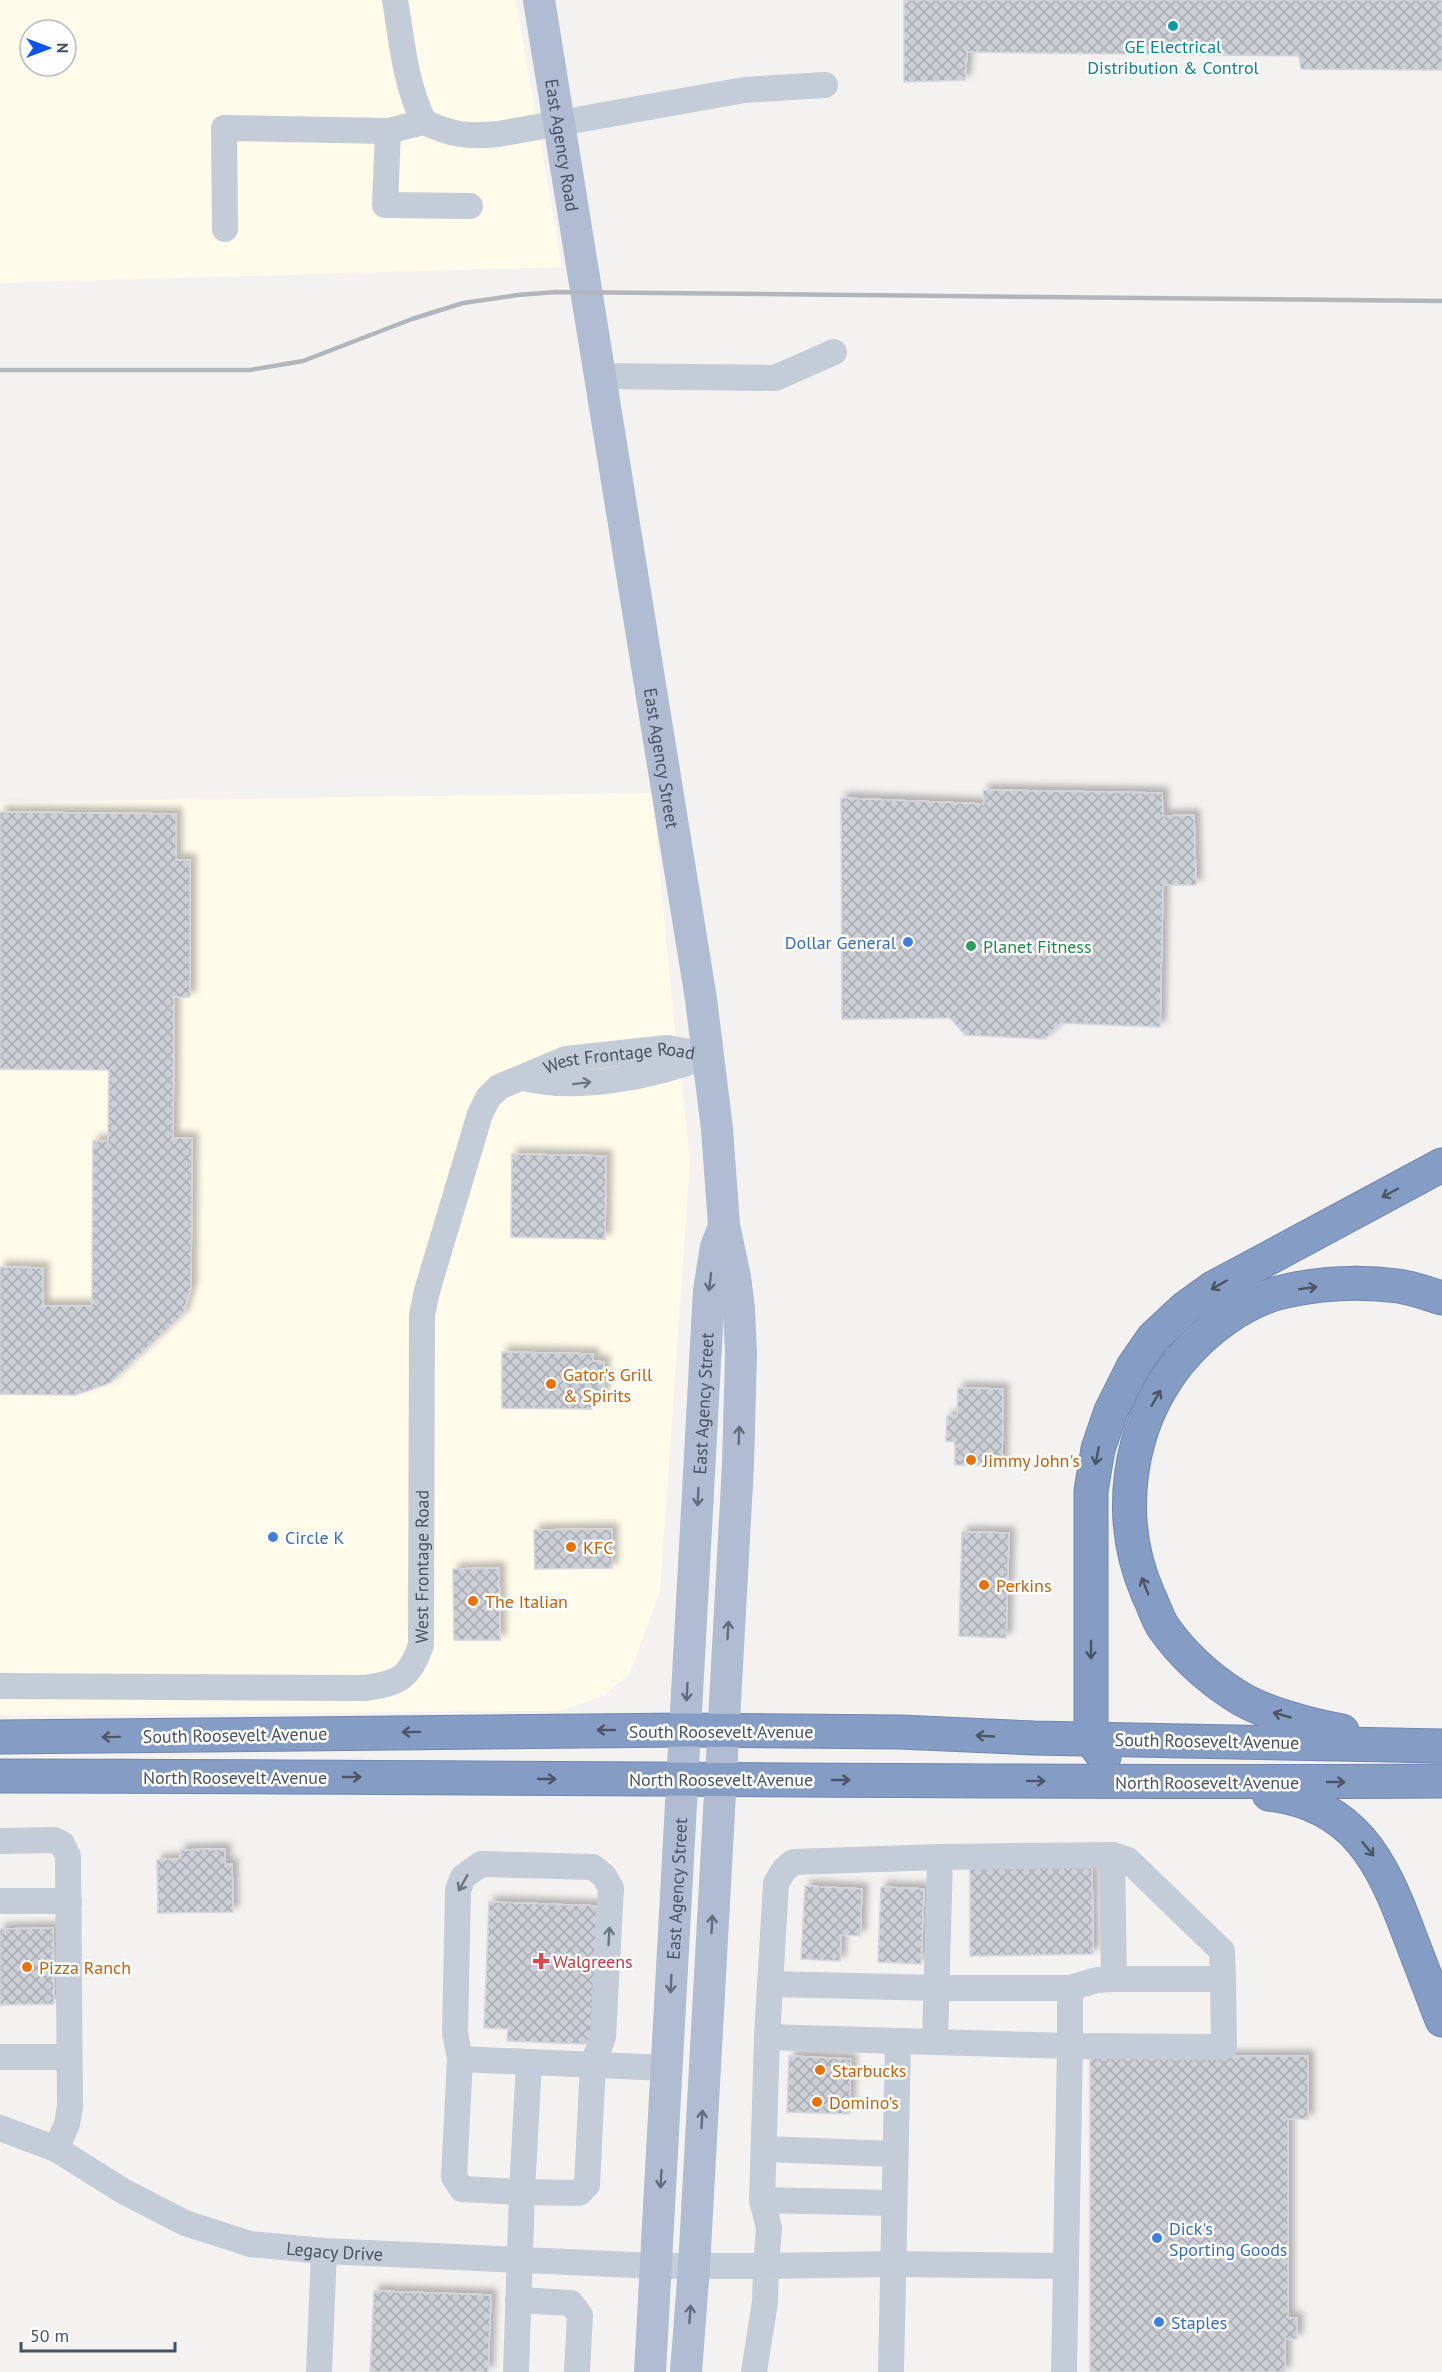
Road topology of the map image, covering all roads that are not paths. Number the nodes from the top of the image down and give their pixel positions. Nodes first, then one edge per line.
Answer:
1 (395, 0) edge
2 (539, 0) edge
3 (825, 85) dead end
4 (424, 122) junction
5 (559, 122) junction
6 (388, 131) junction
7 (470, 207) dead end
8 (225, 229) dead end
9 (586, 291) joint
10 (834, 352) dead end
11 (600, 376) junction
12 (709, 1055) junction
13 (1442, 1165) edge
14 (724, 1225) junction
15 (1442, 1298) edge
16 (0, 1686) edge
17 (685, 1730) junction
18 (723, 1730) junction
19 (0, 1737) edge
20 (1091, 1738) junction
21 (1442, 1745) edge
22 (0, 1776) edge
23 (682, 1779) junction
24 (719, 1779) junction
25 (1442, 1781) edge
26 (1181, 1782) junction
27 (1122, 1783) junction
28 (0, 1841) edge
29 (1112, 1855) junction
30 (939, 1857) junction
31 (0, 1901) edge
32 (69, 1901) junction
33 (1114, 1979) junction
34 (1223, 1979) junction
35 (770, 1984) junction
36 (938, 1988) junction
37 (1070, 1988) junction
38 (1442, 2020) edge
39 (767, 2037) junction
40 (898, 2041) junction
41 (935, 2042) junction
42 (1070, 2046) junction
43 (0, 2057) edge
44 (69, 2057) junction
45 (460, 2060) junction
46 (529, 2062) junction
47 (593, 2064) junction
48 (667, 2068) junction
49 (0, 2128) edge
50 (56, 2149) junction
51 (765, 2149) junction
52 (895, 2154) junction
53 (522, 2192) junction
54 (762, 2200) junction
55 (894, 2203) junction
56 (324, 2251) junction
57 (520, 2260) junction
58 (892, 2264) junction
59 (656, 2266) junction
60 (766, 2266) junction
61 (1066, 2266) junction
62 (694, 2267) junction
63 (519, 2300) junction
64 (319, 2372) edge
65 (516, 2372) edge
66 (577, 2372) edge
67 (650, 2372) edge
68 (686, 2372) edge
69 (754, 2372) edge
70 (891, 2372) edge
71 (1064, 2372) edge

1 - 4 street
2 - 5 main road, East Agency Road
3 - 5 street
4 - 5 street
4 - 6 street
5 - 9 main road, East Agency Road
6 - 7 street
6 - 8 street
9 - 11 main road, East Agency Street
10 - 11 street
11 - 12 main road, East Agency Street
12 - 14 main road, East Agency Street
12 - 16 street, West Frontage Road
13 -> 20 highway
14 -> 17 main road, East Agency Street
18 -> 14 main road, East Agency Street
21 -> 15 highway
17 - 18 highway, South Roosevelt Avenue
17 -> 19 highway, South Roosevelt Avenue
17 - 23 main road, East Agency Street
20 -> 18 highway, South Roosevelt Avenue
18 - 24 main road, East Agency Street
20 - 21 highway, South Roosevelt Avenue
20 - 27 highway
22 -> 23 highway, North Roosevelt Avenue
23 - 24 highway, North Roosevelt Avenue
23 -> 48 main road, East Agency Street
24 -> 27 highway, North Roosevelt Avenue
62 -> 24 main road, East Agency Street
26 -> 25 highway, North Roosevelt Avenue
26 - 27 highway, North Roosevelt Avenue
26 -> 38 highway
28 - 32 street
29 - 30 street
29 - 33 street
29 - 34 street
30 - 35 street
30 - 36 street
31 - 32 street
32 - 44 street
33 - 34 street
33 - 37 street
34 - 42 street
35 - 36 street
35 - 39 street
36 - 37 street
36 - 41 street
37 - 42 street
39 - 40 street
39 - 51 street
40 - 41 street
40 - 52 street
41 - 42 street
42 - 61 street
43 - 44 street
44 - 50 street
45 - 46 street
47 -> 45 street
45 - 53 street
46 - 47 street
46 - 53 street
47 - 48 street
47 - 53 street
48 -> 59 main road, East Agency Street
49 - 50 street, Legacy Drive
50 - 56 street, Legacy Drive
51 - 52 street
51 - 54 street
52 - 55 street
53 - 57 street
54 - 55 street
54 - 60 street
55 - 58 street
56 - 57 street, Legacy Drive
56 - 64 street
57 - 59 street, Legacy Drive
57 - 63 street
58 - 60 street, Legacy Drive
58 - 61 street, Legacy Drive
58 - 70 street
59 - 62 street, Legacy Drive
59 - 67 main road, East Agency Street
60 - 62 street, Legacy Drive
60 - 69 street
61 - 71 street
68 -> 62 main road, East Agency Street
63 - 65 street
63 - 66 street

